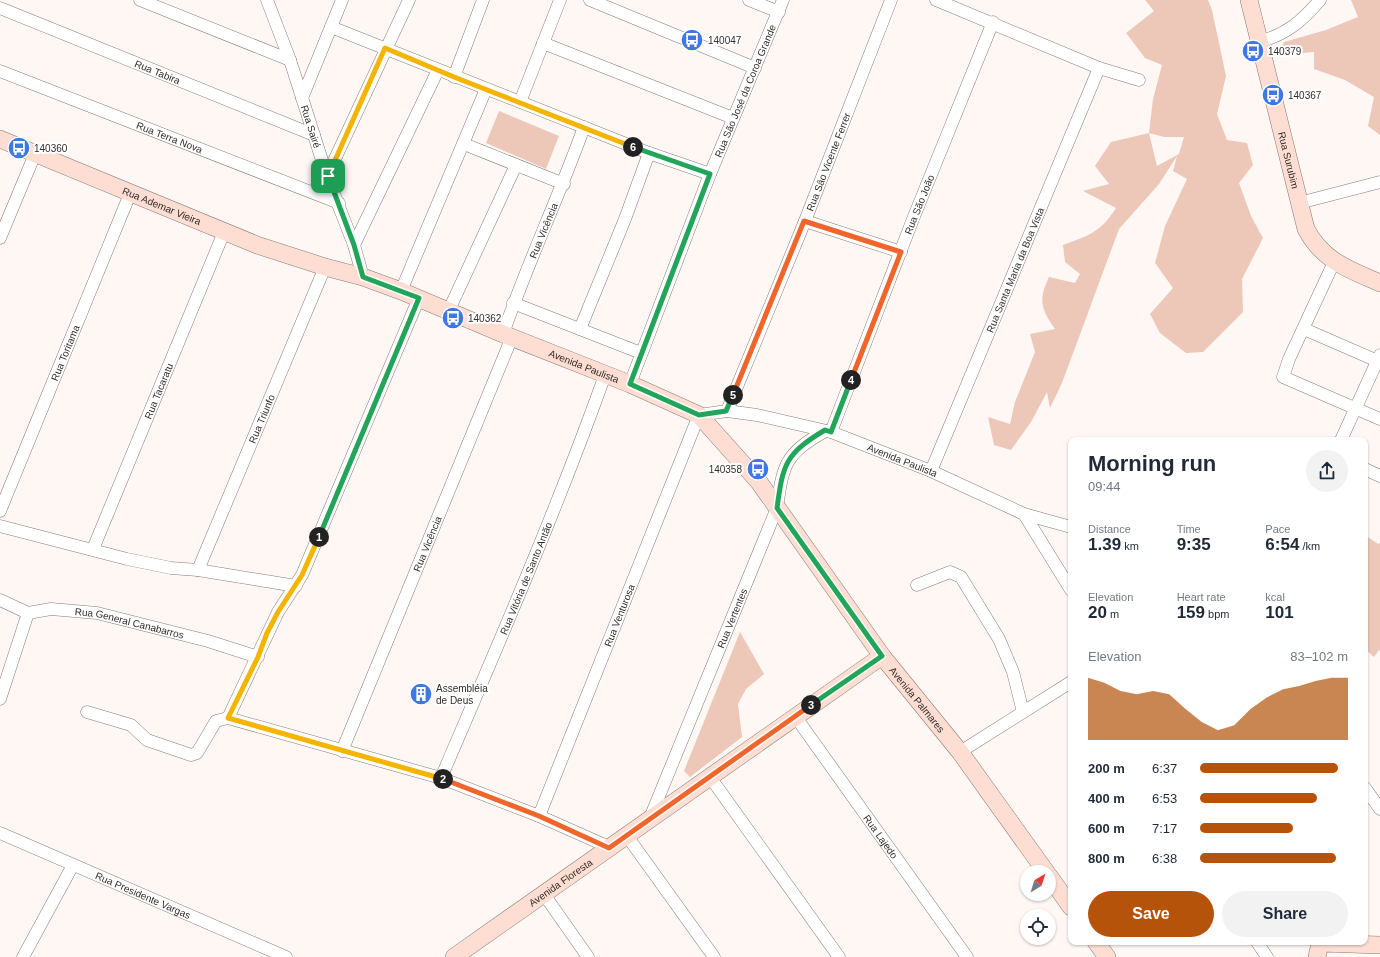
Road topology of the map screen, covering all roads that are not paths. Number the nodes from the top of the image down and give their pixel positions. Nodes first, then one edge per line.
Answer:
1 (140, 0) edge
2 (267, 0) edge
3 (342, 0) edge
4 (409, 0) edge
5 (484, 0) edge
6 (560, 0) edge
7 (590, 0) edge
8 (750, 0) edge
9 (783, 0) edge
10 (891, 0) edge
11 (936, 0) edge
12 (1249, 0) edge
13 (1320, 0) edge
14 (0, 8) edge
15 (779, 12) junction
16 (993, 22) junction
17 (331, 27) junction
18 (1259, 42) junction
19 (543, 43) junction
20 (385, 48) junction
21 (290, 60) junction
22 (755, 68) junction
23 (1099, 68) junction
24 (438, 70) junction
25 (0, 72) edge
26 (454, 77) junction
27 (1139, 80) dead end
28 (486, 89) junction
29 (302, 98) junction
30 (520, 102) junction
31 (732, 118) junction
32 (584, 127) junction
33 (314, 135) junction
34 (0, 139) edge
35 (464, 144) junction
36 (649, 153) junction
37 (35, 154) junction
38 (516, 165) junction
39 (710, 174) junction
40 (328, 176) junction
41 (1380, 182) edge
42 (564, 184) junction
43 (130, 194) junction
44 (339, 203) junction
45 (1299, 203) junction
46 (804, 221) junction
47 (224, 232) junction
48 (0, 238) edge
49 (354, 245) junction
50 (901, 252) junction
51 (1334, 262) junction
52 (325, 267) junction
53 (363, 277) junction
54 (1380, 283) edge
55 (401, 291) junction
56 (419, 298) junction
57 (513, 303) junction
58 (449, 310) junction
59 (580, 329) junction
60 (1304, 329) junction
61 (507, 336) junction
62 (641, 352) junction
63 (1379, 360) edge
64 (605, 375) junction
65 (630, 384) junction
66 (1356, 408) junction
67 (726, 411) junction
68 (699, 415) junction
69 (1380, 419) edge
70 (828, 431) junction
71 (1342, 437) edge
72 (930, 471) junction
73 (1368, 471) edge
74 (1380, 476) edge
75 (777, 508) junction
76 (0, 511) edge
77 (1024, 514) junction
78 (0, 526) edge
79 (1068, 527) edge
80 (93, 549) junction
81 (198, 570) junction
82 (1068, 585) edge
83 (296, 586) junction
84 (917, 586) dead end
85 (0, 600) edge
86 (28, 613) junction
87 (882, 656) junction
88 (258, 657) junction
89 (1068, 684) edge
90 (0, 699) edge
91 (87, 712) dead end
92 (1023, 712) junction
93 (795, 716) junction
94 (228, 718) junction
95 (342, 751) junction
96 (960, 752) junction
97 (710, 777) junction
98 (441, 778) junction
99 (1368, 792) edge
100 (1380, 809) edge
101 (539, 816) junction
102 (650, 818) junction
103 (0, 833) edge
104 (627, 836) junction
105 (609, 848) junction
106 (73, 865) junction
107 (1041, 865) edge
108 (1056, 886) edge
109 (543, 893) junction
110 (1068, 903) edge
111 (1098, 945) edge
112 (1259, 945) edge
113 (1380, 945) edge
114 (1319, 947) edge
115 (459, 955) edge
116 (23, 957) edge
117 (286, 957) edge
118 (588, 957) edge
119 (714, 957) edge
120 (839, 957) edge
121 (967, 957) edge
122 (1107, 957) edge
123 (1267, 957) edge

1 - 21 street
2 - 21 street, Rua Sairé
3 - 17 street
4 - 20 street
5 - 26 street
6 - 19 street
7 - 22 street
8 - 15 street
9 - 15 street, Rua São José da Coroa Grande
10 - 46 street, Rua Sâo Vicente Ferrer
11 - 16 street
12 - 18 main road, Rua Surubim
13 - 18 street
14 - 33 street, Rua Tabira
15 - 22 street, Rua São José da Coroa Grande
16 - 23 street
16 - 50 street, Rua São João
17 - 20 street
17 - 29 street
18 - 45 main road, Rua Surubim
19 - 30 street
19 - 31 street
20 - 24 street
20 - 40 street
21 - 29 street, Rua Sairé
22 - 31 street, Rua São José da Coroa Grande
23 - 27 street
23 - 72 street, Rua Santa Maria da Boa Vista
24 - 26 street
24 - 49 street
25 - 44 street, Rua Terra Nova
26 - 28 street
28 - 30 street
28 - 35 street
29 - 33 street, Rua Sairé
30 - 32 street
31 - 39 street, Rua São José da Coroa Grande
32 - 36 street
32 - 42 street, Rua Vicência
33 - 40 street, Rua Sairé
34 - 37 main road, Rua Ademar Vieira
35 - 38 street
35 - 55 street
36 - 39 street
36 - 59 street
37 - 43 main road, Rua Ademar Vieira
37 - 48 street
38 - 42 street
38 - 58 street
39 - 62 street, Rua São José da Coroa Grande
40 - 44 street, Rua Sairé
41 - 45 street
42 - 57 street, Rua Vicência
43 - 47 main road, Rua Ademar Vieira
43 - 76 street, Rua Toritama
44 - 49 street, Rua Sairé
45 - 51 main road, Rua Surubim
46 - 50 street
46 - 67 street, Rua Sâo Vicente Ferrer
47 - 52 main road, Rua Ademar Vieira
47 - 80 street, Rua Tacaratu
49 - 53 street, Rua Sairé
50 - 70 street, Rua São João
51 - 54 main road, Rua Surubim
51 - 60 street
52 - 53 main road, Avenida Paulista
52 - 81 street, Rua Triunfo
53 - 55 main road, Avenida Paulista
55 - 56 main road, Avenida Paulista
56 - 58 main road, Avenida Paulista
56 - 83 street
57 - 59 street
57 - 61 street, Rua Vicência
58 - 61 main road, Avenida Paulista
59 - 62 street
60 - 63 street
60 - 66 street
61 - 64 main road, Avenida Paulista
61 - 95 street, Rua Vicência
62 - 65 street, Rua São José da Coroa Grande
63 - 66 street
64 - 65 main road, Avenida Paulista
64 - 98 street, Rua Vitória de Santo Antão
65 - 68 main road, Avenida Paulista
66 - 69 street
66 - 71 street
67 - 68 street, Avenida Paulista
67 - 70 street, Avenida Paulista
68 - 75 main road, Avenida Palmares
68 - 101 street, Rua Venturosa
70 - 72 street, Avenida Paulista
70 - 75 street, Rua Vertentes
72 - 77 street, Avenida Paulista
73 - 74 street
75 - 87 main road, Avenida Palmares
75 - 102 street, Rua Vertentes
77 - 79 street, Avenida Paulista
77 - 82 street
78 - 80 street
80 - 81 street
81 - 83 street
83 - 88 street
84 - 92 street
85 - 86 street
86 - 88 street, Rua General Canabarros
86 - 90 street
87 - 93 main road, Avenida Floresta
87 - 96 main road, Avenida Palmares
88 - 94 street
89 - 92 street
91 - 94 street
92 - 96 street
93 - 97 main road, Avenida Floresta
93 - 121 street, Rua Lajedo
94 - 95 street
95 - 98 street
96 - 107 main road, Avenida Palmares
97 - 102 main road, Avenida Floresta
97 - 120 street
98 - 101 street
99 - 100 street
101 - 105 street
102 - 104 main road, Avenida Floresta
103 - 106 street, Rua Presidente Vargas
104 - 105 main road, Avenida Floresta
104 - 119 street
105 - 109 main road, Avenida Floresta
106 - 116 street
106 - 117 street, Rua Presidente Vargas
108 - 110 main road
109 - 115 main road, Avenida Floresta
109 - 118 street
111 - 122 main road
112 - 123 street
113 - 114 main road

